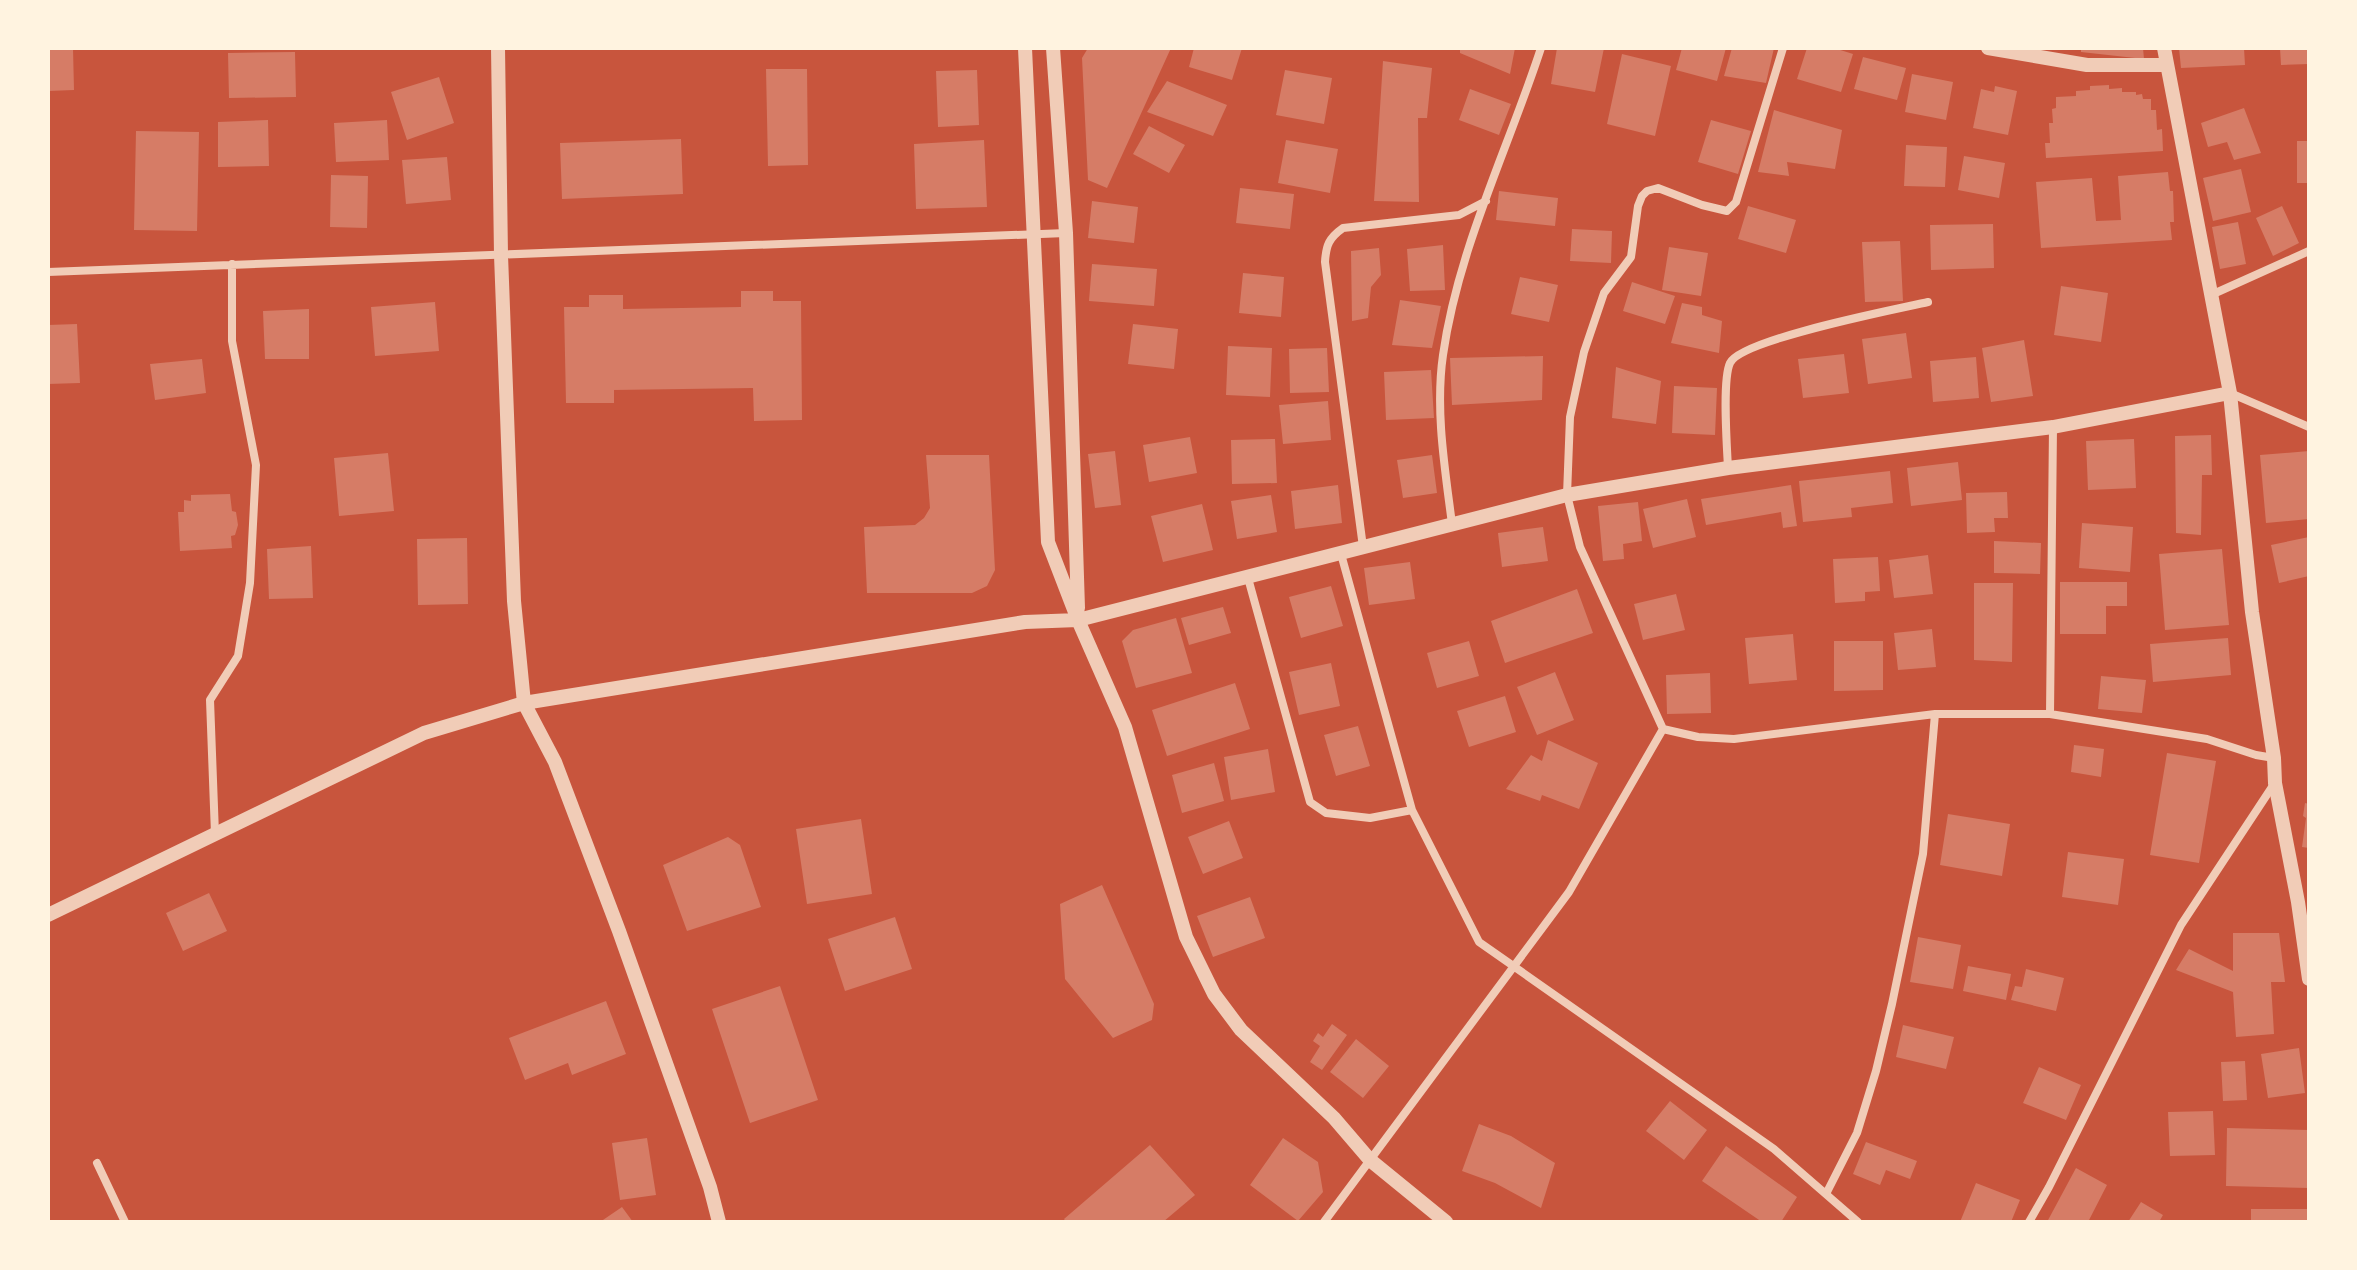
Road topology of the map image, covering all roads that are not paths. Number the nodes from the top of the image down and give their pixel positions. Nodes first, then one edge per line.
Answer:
1 (498, 48) edge
2 (1025, 48) edge
3 (1053, 48) edge
4 (1541, 48) edge
5 (1783, 48) edge
6 (1988, 48) edge
7 (2164, 48) edge
8 (2166, 65) junction
9 (1486, 201) junction
10 (1066, 233) junction
11 (1035, 234) junction
12 (2309, 251) edge
13 (501, 255) junction
14 (232, 264) junction
15 (48, 272) edge
16 (2210, 295) junction
17 (1928, 302) dead end
18 (2230, 393) junction
19 (2053, 427) junction
20 (2309, 427) edge
21 (1728, 468) junction
22 (1567, 495) junction
23 (1452, 524) junction
24 (1363, 547) junction
25 (1341, 554) junction
26 (1248, 578) junction
27 (1078, 620) junction
28 (524, 703) junction
29 (1935, 714) junction
30 (2050, 714) junction
31 (1663, 729) junction
32 (2274, 758) junction
33 (2275, 783) junction
34 (1412, 810) junction
35 (215, 834) junction
36 (2304, 901) edge
37 (48, 915) edge
38 (1513, 968) junction
39 (2309, 979) edge
40 (1370, 1160) junction
41 (97, 1163) dead end
42 (1827, 1192) junction
43 (125, 1222) edge
44 (719, 1222) edge
45 (1324, 1222) edge
46 (1446, 1222) edge
47 (1858, 1222) edge
48 (2029, 1222) edge

1 - 13 street
2 - 11 street
3 - 10 street
4 - 9 street
5 - 22 street
6 - 8 street
7 - 8 street
8 - 16 street
9 - 23 street
9 - 24 street
10 - 11 street
10 - 27 street
11 - 13 street
11 - 27 street
12 - 16 street
13 - 14 street
13 - 28 street
14 - 15 street
14 - 35 street
16 - 18 street
17 - 21 street
18 - 19 street
18 - 20 street
18 - 32 street
19 - 21 street
19 - 30 street
21 - 22 street
22 - 23 street
22 - 31 street
23 - 24 street
24 - 25 street
25 - 26 street
25 - 34 street
26 - 27 street
26 - 34 street
27 - 28 street
27 - 40 street
28 - 35 street
28 - 44 street
29 - 30 street
29 - 31 street
29 - 42 street
30 - 32 street
31 - 38 street
32 - 33 street
33 - 36 street
33 - 48 street
34 - 38 street
35 - 37 street
36 - 39 street
38 - 40 street
38 - 42 street
40 - 45 street
40 - 46 street
41 - 43 street
42 - 47 street

